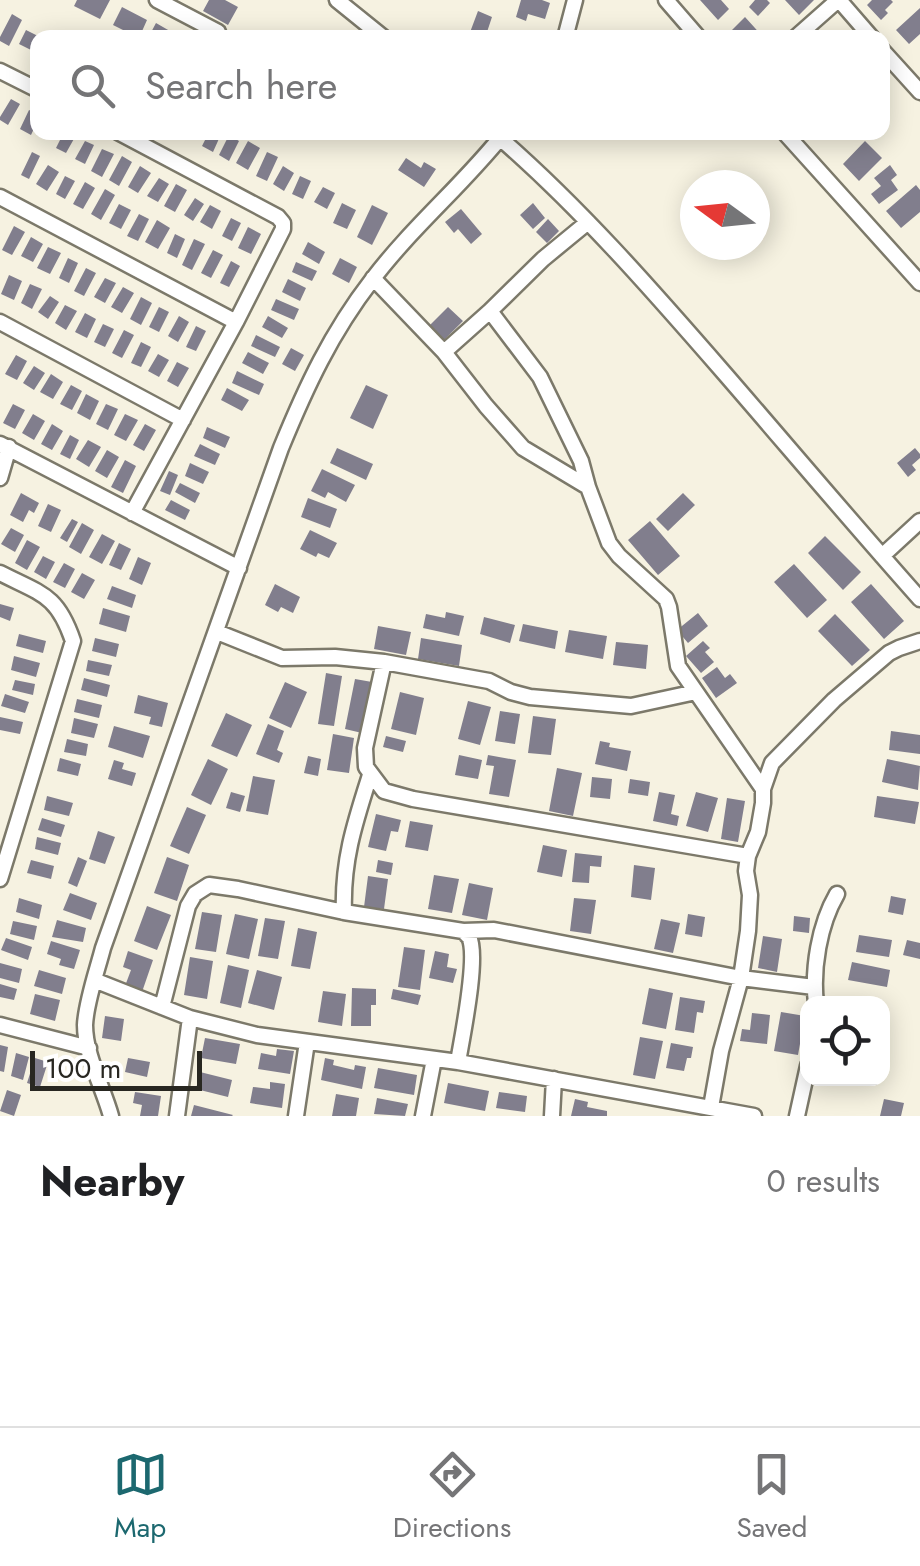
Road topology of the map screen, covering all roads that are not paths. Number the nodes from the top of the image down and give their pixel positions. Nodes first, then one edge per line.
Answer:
1 (157, 0) edge
2 (337, 0) edge
3 (575, 0) edge
4 (666, 0) edge
5 (838, 0) edge
6 (214, 30) edge
7 (374, 30) edge
8 (567, 30) edge
9 (691, 30) edge
10 (804, 30) edge
11 (865, 30) edge
12 (890, 59) edge
13 (0, 71) edge
14 (30, 86) edge
15 (920, 92) edge
16 (133, 140) edge
17 (495, 140) edge
18 (504, 140) edge
19 (791, 140) edge
20 (0, 197) edge
21 (588, 222) junction
22 (373, 278) junction
23 (920, 283) edge
24 (490, 311) junction
25 (0, 322) edge
26 (236, 322) junction
27 (444, 352) junction
28 (183, 420) junction
29 (5, 445) edge
30 (0, 478) edge
31 (588, 487) junction
32 (132, 513) junction
33 (920, 521) edge
34 (882, 556) junction
35 (239, 568) junction
36 (0, 573) edge
37 (920, 599) edge
38 (217, 632) junction
39 (920, 642) edge
40 (384, 662) junction
41 (696, 692) junction
42 (370, 775) junction
43 (763, 789) junction
44 (748, 856) junction
45 (0, 879) edge
46 (836, 894) dead end
47 (344, 912) junction
48 (463, 931) junction
49 (742, 978) junction
50 (94, 980) junction
51 (814, 987) junction
52 (815, 996) edge
53 (162, 1007) junction
54 (190, 1018) junction
55 (0, 1025) edge
56 (306, 1042) junction
57 (89, 1048) junction
58 (434, 1059) junction
59 (458, 1062) junction
60 (554, 1080) junction
61 (804, 1086) edge
62 (712, 1108) junction
63 (683, 1109) edge
64 (112, 1116) edge
65 (177, 1116) edge
66 (296, 1116) edge
67 (423, 1116) edge
68 (552, 1116) edge
69 (754, 1116) edge
70 (797, 1116) edge

1 - 6 street
2 - 7 street
3 - 8 street
4 - 9 street
5 - 10 street
5 - 11 street
12 - 15 street
13 - 14 street
16 - 26 street
17 - 22 street
18 - 21 street
19 - 23 street
20 - 26 street
21 - 24 street
21 - 34 street
22 - 27 street
22 - 35 street
24 - 27 street
24 - 31 street
25 - 28 street
26 - 28 street
27 - 31 street
28 - 32 street
29 - 30 street
29 - 32 street
31 - 41 street
32 - 35 street
33 - 34 street
34 - 37 street
35 - 38 street
36 - 45 street
38 - 40 street
38 - 50 street
39 - 43 street
40 - 41 street
40 - 42 street
41 - 43 street
42 - 44 street
42 - 47 street
43 - 44 street
44 - 49 street
46 - 51 street
47 - 48 street
47 - 53 street
48 - 49 street
48 - 59 street
49 - 51 street
49 - 62 street
50 - 53 street
50 - 57 street
51 - 52 street
53 - 54 street
54 - 56 street
54 - 65 street
55 - 57 street
56 - 58 street
56 - 66 street
57 - 64 street
58 - 59 street
58 - 67 street
59 - 60 street
60 - 63 street
60 - 68 street
61 - 70 street
62 - 63 street
62 - 69 street

